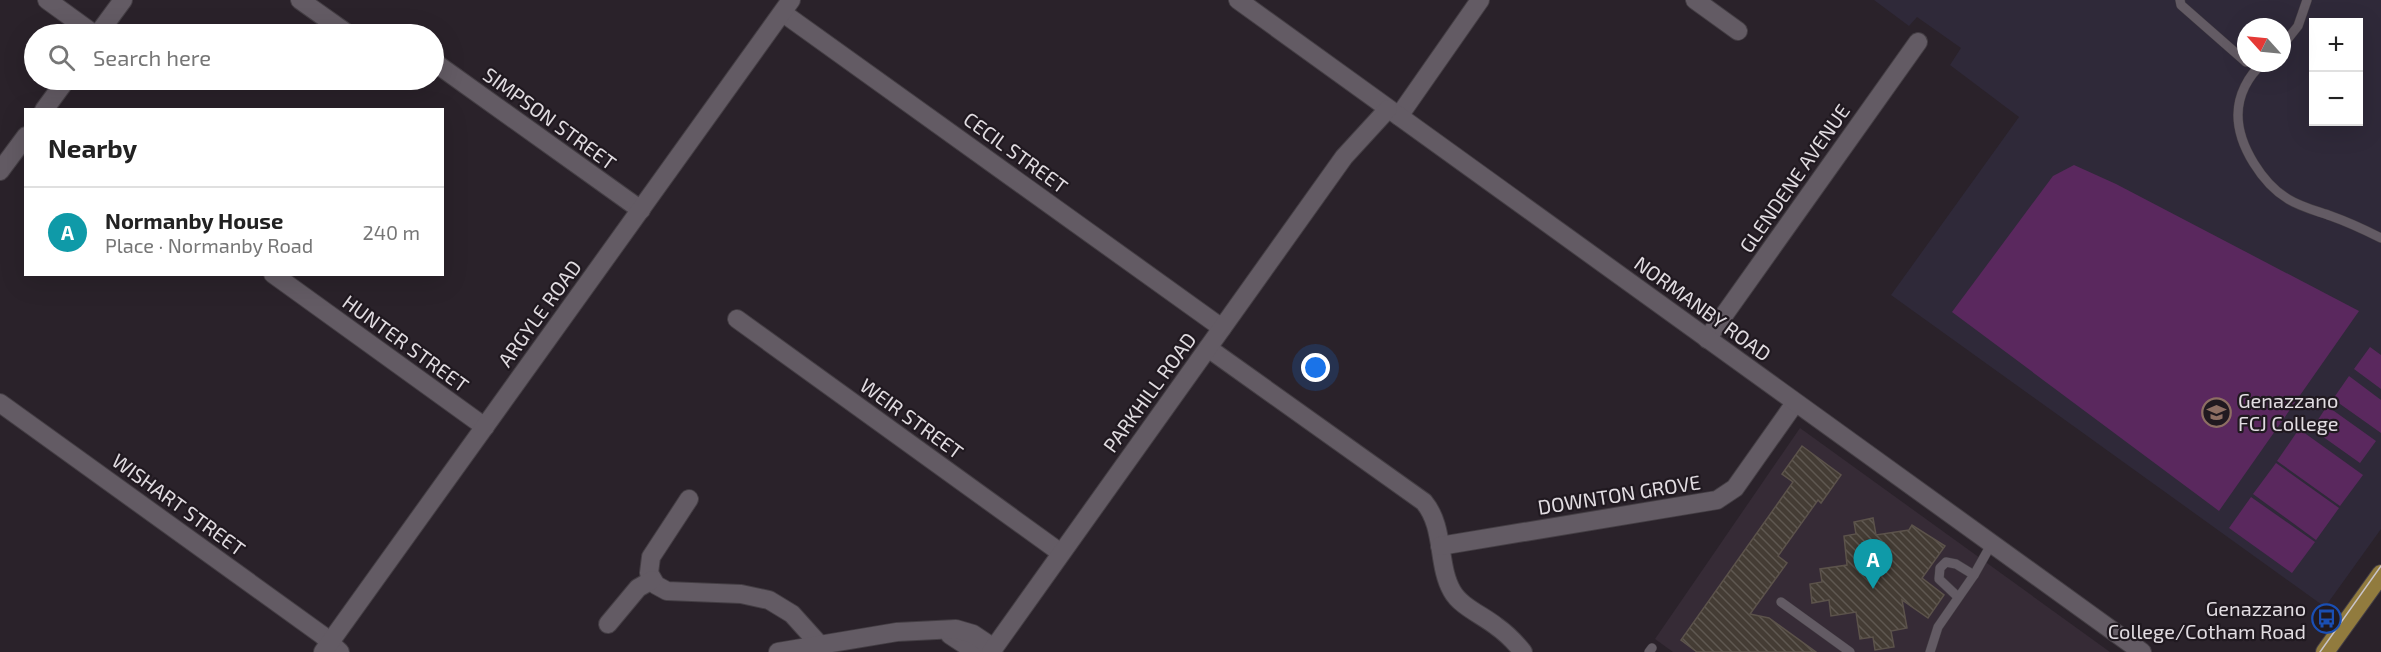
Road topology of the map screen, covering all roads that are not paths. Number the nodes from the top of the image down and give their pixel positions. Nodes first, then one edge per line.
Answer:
1 (47, 0) edge
2 (123, 0) edge
3 (300, 0) edge
4 (1238, 0) edge
5 (1480, 0) edge
6 (1695, 0) edge
7 (2180, 0) edge
8 (2307, 0) edge
9 (784, 5) edge
10 (82, 24) edge
11 (104, 24) edge
12 (334, 24) edge
13 (1738, 31) dead end
14 (2291, 35) edge
15 (1917, 42) dead end
16 (2237, 53) edge
17 (444, 69) edge
18 (2254, 72) edge
19 (59, 90) edge
20 (45, 108) edge
21 (1387, 108) junction
22 (24, 139) edge
23 (0, 171) edge
24 (641, 210) junction
25 (2381, 238) edge
26 (276, 276) edge
27 (737, 319) dead end
28 (1222, 328) junction
29 (1707, 339) junction
30 (1208, 348) junction
31 (0, 403) edge
32 (1795, 403) junction
33 (485, 427) junction
34 (689, 499) dead end
35 (1992, 543) junction
36 (1440, 546) junction
37 (1061, 553) junction
38 (2381, 574) edge
39 (1974, 575) junction
40 (652, 580) junction
41 (1958, 597) junction
42 (1781, 602) dead end
43 (608, 624) dead end
44 (940, 631) junction
45 (819, 644) junction
46 (331, 649) edge
47 (993, 650) edge
48 (778, 652) edge
49 (976, 652) edge
50 (1523, 652) edge
51 (1850, 652) edge
52 (1930, 652) edge
53 (2142, 652) edge
54 (2325, 652) edge

1 - 10 street
2 - 11 street
3 - 12 street
4 - 21 street, NORMANBY ROAD
5 - 21 street, PARKHILL ROAD
6 - 13 street
7 - 16 lane
8 - 14 lane
9 - 24 street, ARGYLE ROAD
9 - 28 street, CECIL STREET
15 - 29 street, GLENDENE AVENUE
17 - 24 street, SIMPSON STREET
18 - 25 lane
19 - 20 street
21 - 28 street, PARKHILL ROAD
21 - 29 street, NORMANBY ROAD
22 - 23 street
24 - 33 street, ARGYLE ROAD
26 - 33 street, HUNTER STREET
27 - 37 street, WEIR STREET
28 - 30 street, PARKHILL ROAD
29 - 32 street, NORMANBY ROAD
30 - 36 street
30 - 37 street, PARKHILL ROAD
31 - 46 street, WISHART STREET
32 - 35 street, NORMANBY ROAD
32 - 36 street, DOWNTON GROVE
33 - 46 street, ARGYLE ROAD
34 - 40 street
35 - 39 lane
35 - 53 street, NORMANBY ROAD
36 - 50 street
37 - 47 street, PARKHILL ROAD
38 - 54 main road
39 - 41 lane
39 - 41 lane
40 - 43 street
40 - 45 street
41 - 52 lane
42 - 51 lane
44 - 45 street
44 - 47 street
44 - 49 street
45 - 48 street

